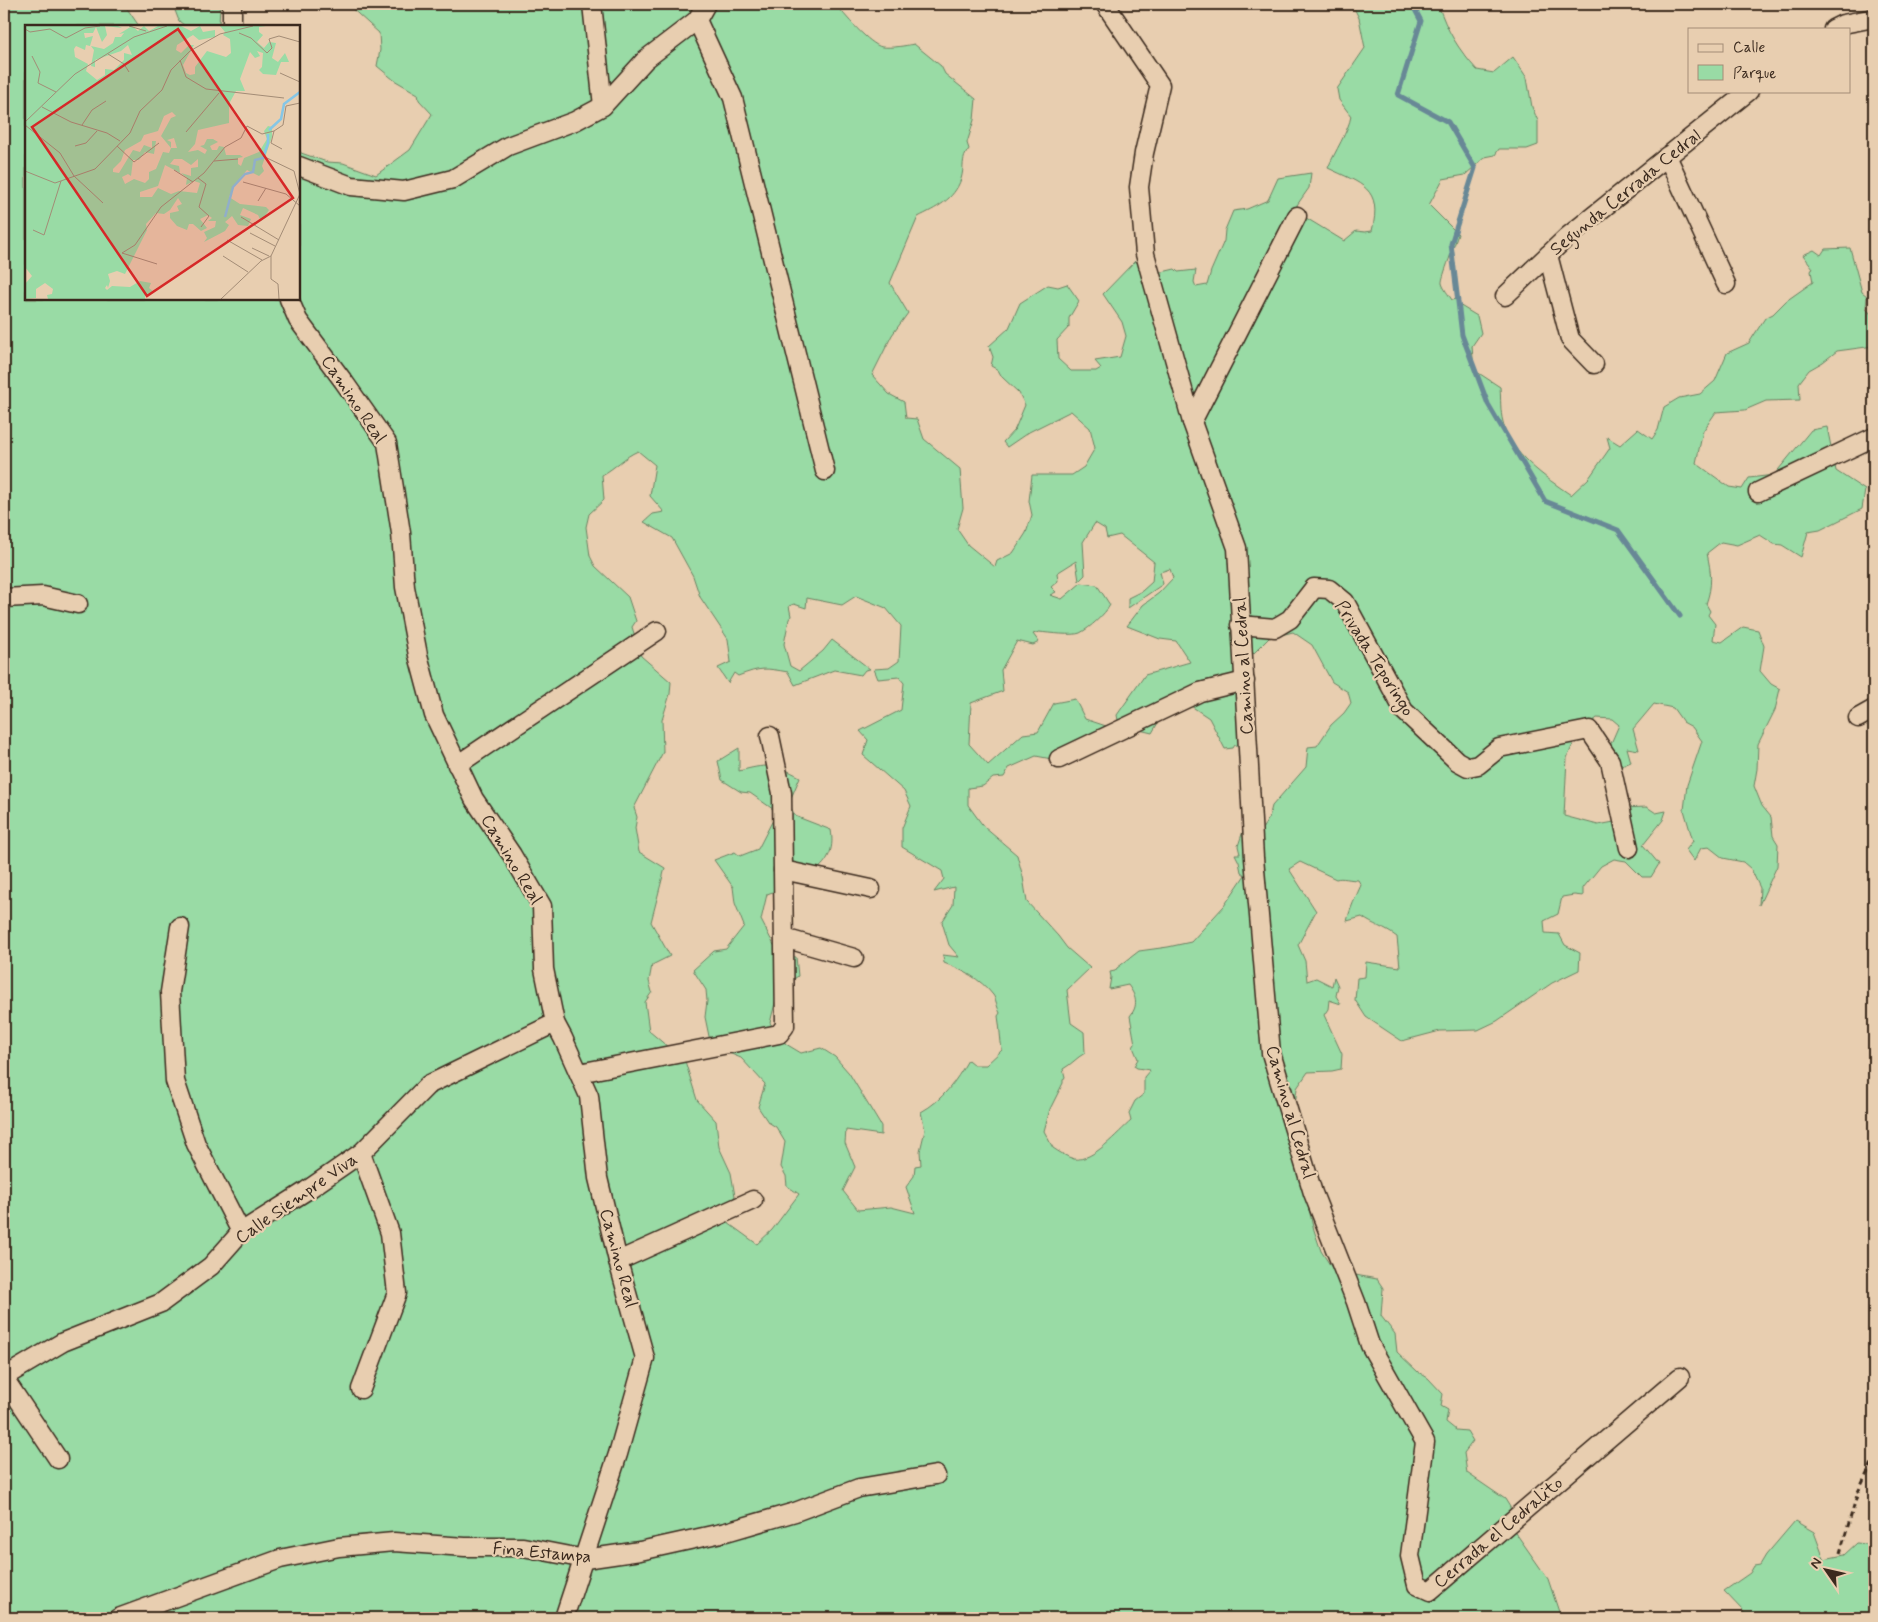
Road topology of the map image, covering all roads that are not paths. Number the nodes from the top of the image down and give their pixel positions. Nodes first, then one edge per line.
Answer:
1 (232, 4) edge
2 (592, 4) edge
3 (706, 4) edge
4 (1105, 4) edge
5 (1874, 18) edge
6 (697, 20) junction
7 (232, 25) edge
8 (1834, 28) edge
9 (1748, 92) edge
10 (602, 106) junction
11 (1667, 156) junction
12 (300, 166) edge
13 (1297, 216) dead end
14 (1548, 255) junction
15 (1726, 284) dead end
16 (1505, 296) dead end
17 (289, 300) edge
18 (1594, 364) dead end
19 (1192, 422) junction
20 (1874, 437) edge
21 (825, 471) dead end
22 (1758, 492) dead end
23 (4, 598) edge
24 (78, 604) dead end
25 (1240, 625) junction
26 (657, 631) dead end
27 (1245, 681) junction
28 (1874, 709) edge
29 (1858, 718) dead end
30 (770, 736) dead end
31 (1058, 758) dead end
32 (457, 765) junction
33 (1629, 848) dead end
34 (783, 870) junction
35 (871, 889) dead end
36 (180, 927) dead end
37 (784, 938) junction
38 (854, 958) dead end
39 (555, 1023) junction
40 (579, 1074) junction
41 (361, 1153) junction
42 (753, 1200) dead end
43 (241, 1232) junction
44 (618, 1261) junction
45 (1370, 1345) joint
46 (4, 1377) edge
47 (1680, 1377) dead end
48 (362, 1390) dead end
49 (58, 1459) dead end
50 (936, 1475) dead end
51 (585, 1559) junction
52 (118, 1618) edge
53 (564, 1618) edge

1 - 7 street
2 - 10 street
3 - 6 street
4 - 19 street, Camino al Cedral
5 - 8 street
6 - 10 street
6 - 21 street
9 - 11 street, Segunda Cerrada Cedral
10 - 12 street
11 - 14 street, Segunda Cerrada Cedral
11 - 15 street
13 - 19 street
14 - 16 street, Segunda Cerrada Cedral
14 - 18 street
17 - 32 street, Camino Real
19 - 25 street, Camino al Cedral
20 - 22 street
23 - 24 street
25 - 27 street, Camino al Cedral
25 - 33 street, Privada Teporingo
26 - 32 street
27 - 31 street
27 - 45 street, Camino al Cedral
28 - 29 street
30 - 34 street
32 - 39 street, Camino Real
34 - 35 street
34 - 37 street
36 - 43 street
37 - 38 street
37 - 40 street
39 - 40 street, Camino Real
39 - 41 street, Calle Siempre Viva
40 - 44 street, Camino Real
41 - 43 street, Calle Siempre Viva
41 - 48 street
42 - 44 street
43 - 46 street, Calle Siempre Viva
44 - 51 street, Camino Real
45 - 47 street, Cerrada el Cedralito
46 - 49 street
50 - 51 street, Fina Estampa
51 - 52 street, Fina Estampa
51 - 53 street, Camino Real

